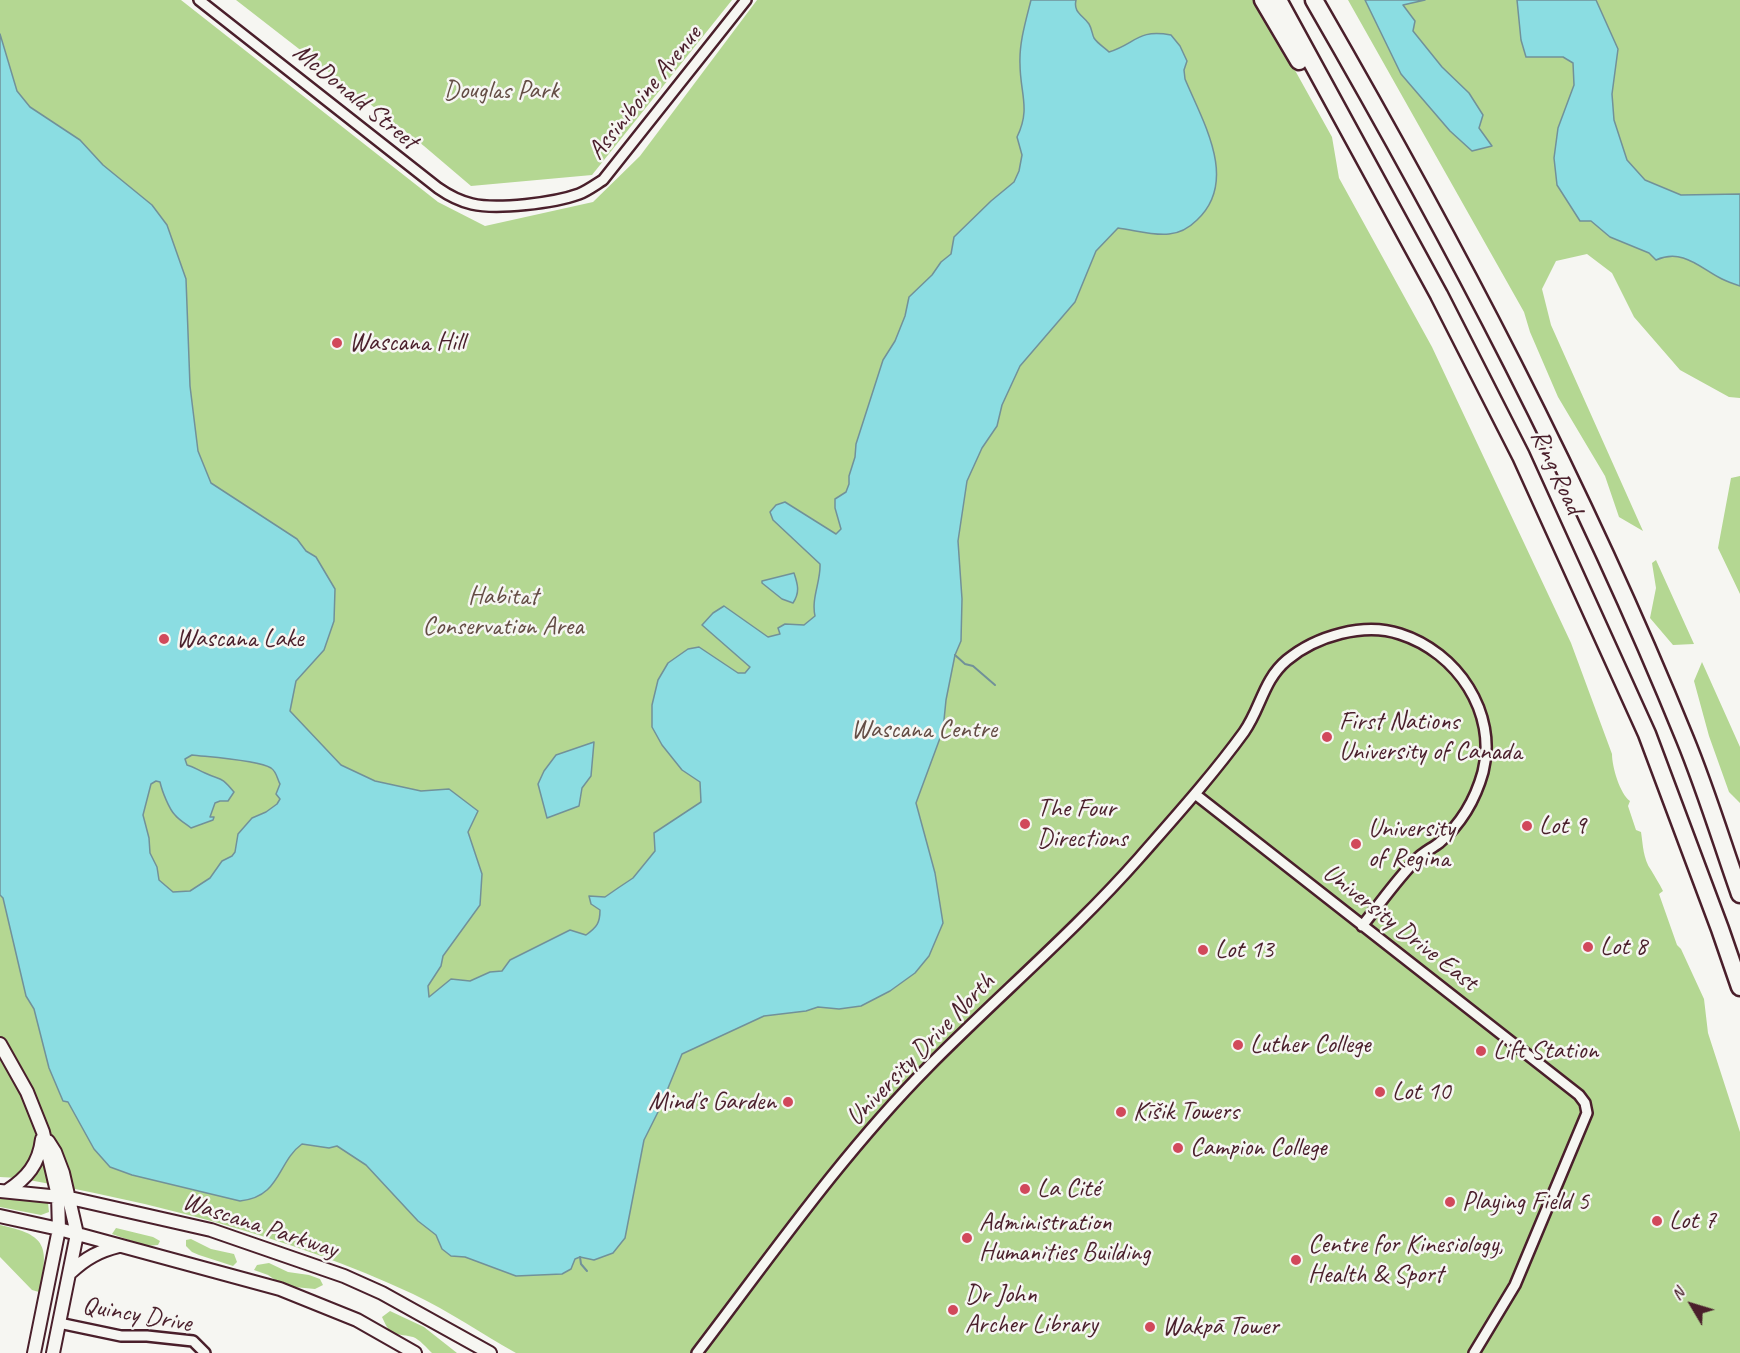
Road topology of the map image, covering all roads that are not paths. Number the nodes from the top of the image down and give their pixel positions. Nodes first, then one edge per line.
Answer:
1 (199, 0) edge
2 (746, 0) edge
3 (1263, 0) edge
4 (1278, 0) edge
5 (1314, 0) edge
6 (495, 207) joint
7 (1439, 295) junction
8 (1195, 794) junction
9 (1740, 894) edge
10 (1362, 926) junction
11 (1740, 987) edge
12 (0, 1044) edge
13 (43, 1132) junction
14 (4, 1191) edge
15 (64, 1197) junction
16 (0, 1216) edge
17 (59, 1228) junction
18 (77, 1234) junction
19 (122, 1246) junction
20 (70, 1272) junction
21 (59, 1323) junction
22 (34, 1353) edge
23 (53, 1353) edge
24 (205, 1353) edge
25 (415, 1353) edge
26 (489, 1353) edge
27 (697, 1353) edge
28 (1474, 1353) edge

1 - 6 street, McDonald Street
2 - 6 street, Assiniboine Avenue
3 - 7 highway
4 - 7 highway, Ring Road
5 - 9 highway, Ring Road
7 - 11 highway, Ring Road
8 - 10 street, University Drive East
8 - 10 street, University Drive North
8 - 27 street, University Drive North
10 - 28 street, University Drive East
12 - 13 main road
13 - 14 main road
13 - 15 main road
14 - 15 main road, Wascana Parkway
15 - 17 main road
15 - 18 main road
15 - 26 main road, Wascana Parkway
16 - 17 main road, Wascana Parkway
17 - 18 main road, Wascana Parkway
17 - 22 main road
18 - 19 main road, Wascana Parkway
18 - 20 main road
19 - 20 main road
19 - 25 main road, Wascana Parkway
20 - 21 main road
21 - 23 main road
21 - 24 street, Quincy Drive

